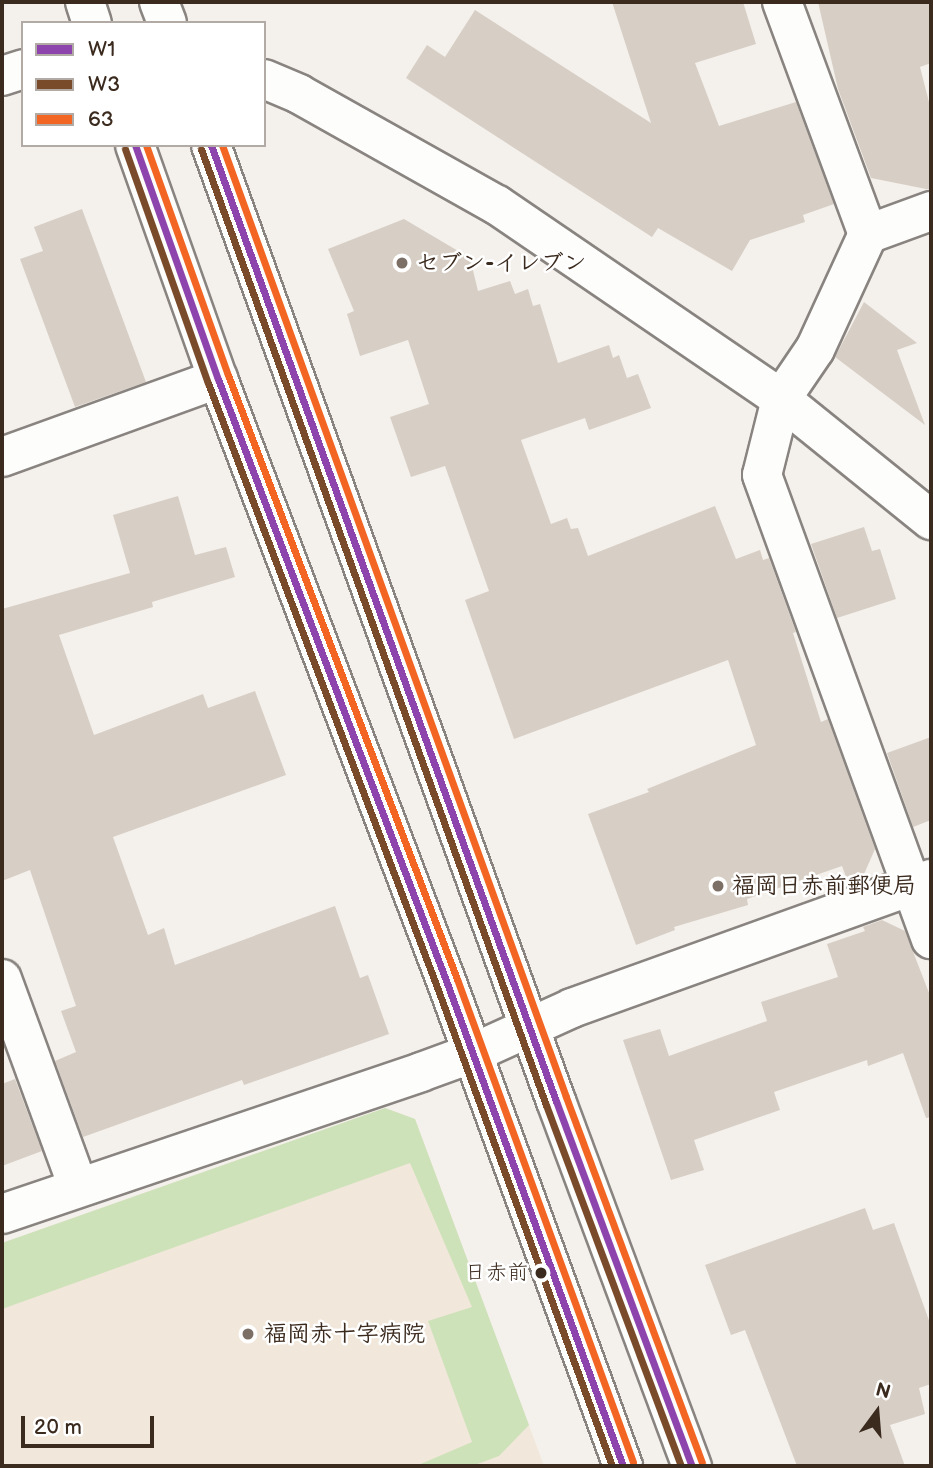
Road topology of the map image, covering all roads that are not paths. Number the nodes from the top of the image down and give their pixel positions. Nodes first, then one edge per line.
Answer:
1 (85, 2) edge
2 (159, 2) edge
3 (782, 2) edge
4 (91, 21) edge
5 (166, 21) edge
6 (21, 70) edge
7 (2, 76) edge
8 (266, 80) edge
9 (136, 147) edge
10 (212, 147) edge
11 (931, 211) edge
12 (867, 234) junction
13 (218, 379) junction
14 (781, 399) junction
15 (2, 457) edge
16 (931, 520) edge
17 (921, 882) edge
18 (931, 939) edge
19 (2, 979) edge
20 (531, 1025) junction
21 (473, 1053) junction
22 (78, 1187) junction
23 (2, 1214) edge
24 (623, 1466) edge
25 (692, 1466) edge

1 - 4 street
2 - 5 street
3 - 12 street
6 - 7 street
8 - 14 street
9 - 13 street
10 - 20 street
11 - 12 street
12 - 14 street
13 - 15 street
13 - 21 street
14 - 16 street
14 - 17 street
17 - 18 street
17 - 20 street
19 - 22 street
20 - 21 street
20 - 25 street
21 - 22 street
21 - 24 street
22 - 23 street

